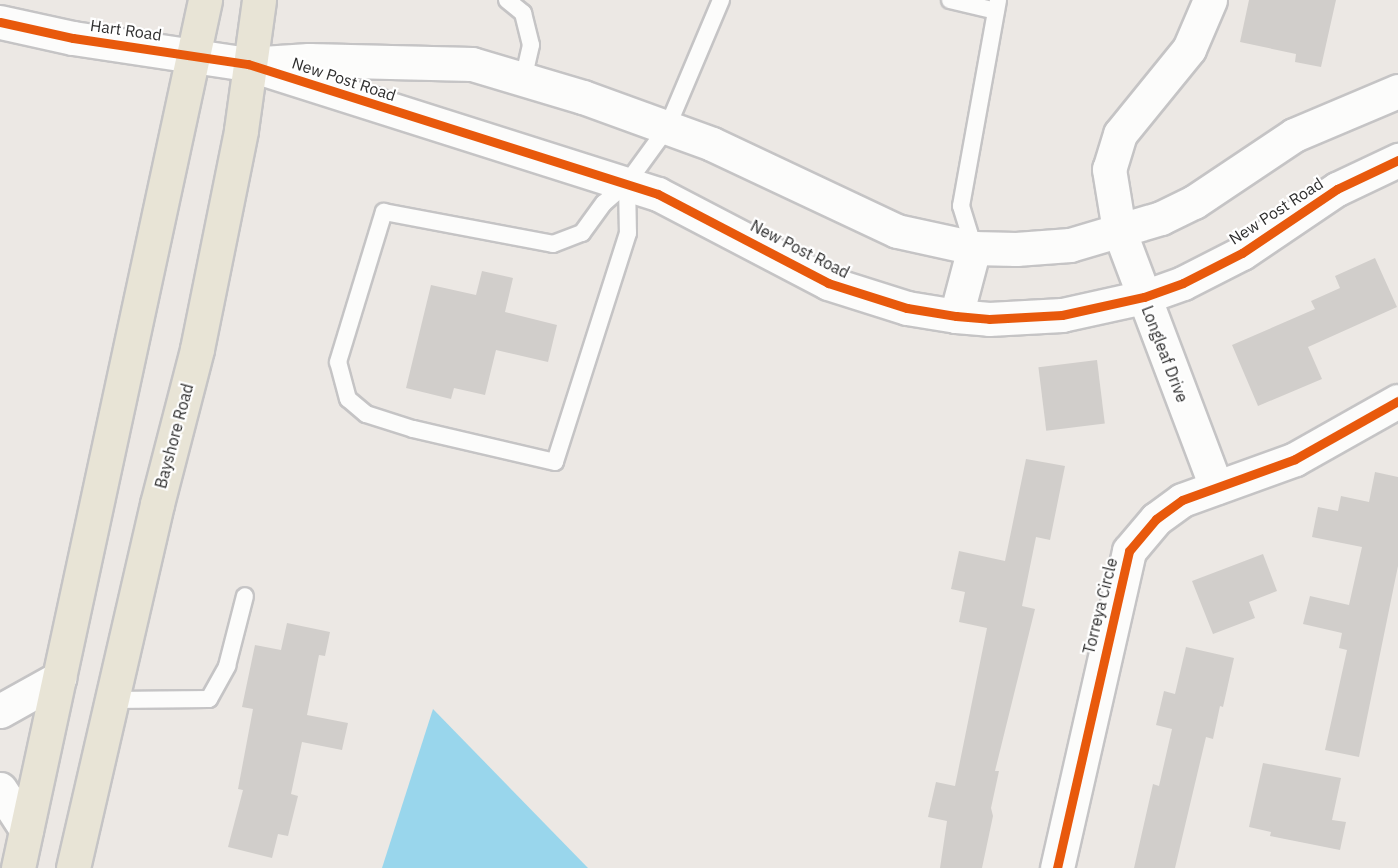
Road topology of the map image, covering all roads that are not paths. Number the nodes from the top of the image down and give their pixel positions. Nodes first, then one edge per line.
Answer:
1 (205, 0) edge
2 (260, 0) edge
3 (507, 0) edge
4 (721, 0) edge
5 (950, 0) edge
6 (1210, 0) edge
7 (997, 6) edge
8 (0, 22) edge
9 (193, 55) junction
10 (248, 64) junction
11 (523, 79) junction
12 (1398, 91) edge
13 (667, 128) junction
14 (1398, 160) edge
15 (627, 183) junction
16 (1119, 230) junction
17 (974, 248) junction
18 (1144, 297) junction
19 (956, 316) junction
20 (1398, 401) edge
21 (1216, 487) junction
22 (245, 597) dead end
23 (59, 678) junction
24 (113, 700) junction
25 (0, 711) edge
26 (0, 789) edge
27 (26, 829) junction
28 (18, 868) edge
29 (73, 868) edge
30 (1057, 868) edge

1 - 9 main road
2 - 10 main road, Bayshore Road
3 - 11 lane
4 - 13 lane
5 - 7 lane
6 - 16 street, Longleaf Drive
7 - 17 lane
8 - 9 street, Hart Road
9 - 10 street, Hart Road
9 - 23 main road
10 - 11 street, New Post Road
10 - 15 street, New Post Road
10 - 24 main road, Bayshore Road
11 - 13 street, New Post Road
12 - 16 street, New Post Road
13 - 15 lane
13 - 17 street, New Post Road
14 - 18 street, New Post Road
15 - 15 lane
15 - 19 street, New Post Road
16 - 17 street, New Post Road
16 - 18 street, Longleaf Drive
17 - 19 street
18 - 19 street, New Post Road
18 - 21 street, Longleaf Drive
20 - 21 street, Torreya Circle
21 - 30 street, Torreya Circle
22 - 24 lane
23 - 25 street
23 - 27 main road
24 - 29 main road, Bayshore Road
26 - 27 street
27 - 28 main road

